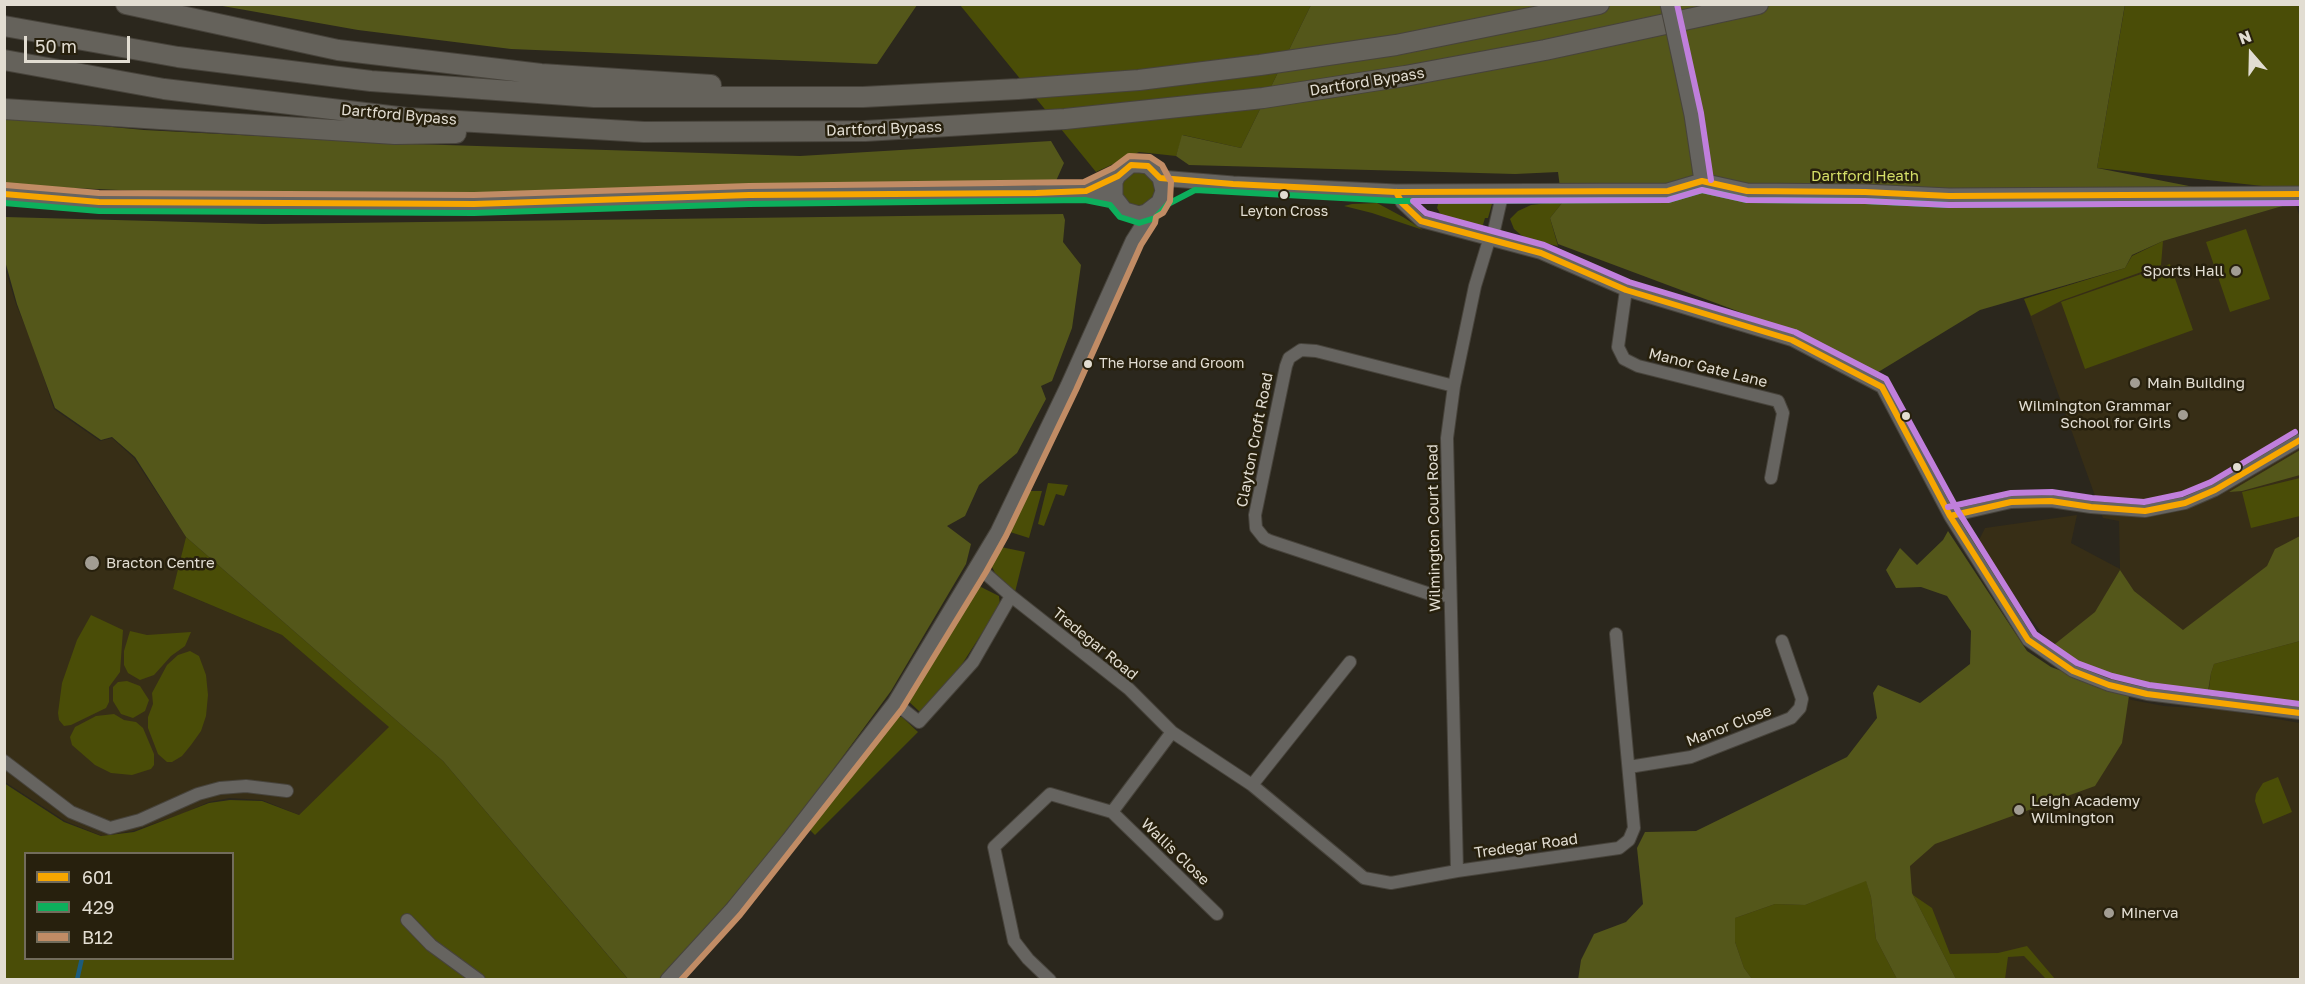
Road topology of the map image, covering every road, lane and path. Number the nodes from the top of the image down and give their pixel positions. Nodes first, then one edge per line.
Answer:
1 (126, 4) edge
2 (1599, 4) edge
3 (1668, 4) edge
4 (1758, 4) edge
5 (4, 26) edge
6 (4, 60) edge
7 (863, 97) junction
8 (4, 109) edge
9 (645, 132) junction
10 (1118, 176) junction
11 (1160, 178) junction
12 (1193, 181) junction
13 (1702, 181) junction
14 (1086, 191) junction
15 (1503, 191) junction
16 (1396, 192) junction
17 (4, 194) edge
18 (2301, 194) edge
19 (1115, 197) junction
20 (1162, 197) junction
21 (1125, 210) junction
22 (1146, 212) junction
23 (1489, 240) junction
24 (1133, 241) junction
25 (1626, 290) junction
26 (1454, 386) junction
27 (2301, 440) edge
28 (1771, 478) dead end
29 (1950, 516) junction
30 (978, 567) junction
31 (1011, 596) junction
32 (1449, 596) junction
33 (1616, 634) dead end
34 (1782, 641) dead end
35 (1350, 662) dead end
36 (895, 703) junction
37 (2301, 713) edge
38 (1172, 732) junction
39 (4, 761) edge
40 (1629, 767) junction
41 (1252, 785) junction
42 (286, 791) dead end
43 (1112, 812) junction
44 (1457, 871) junction
45 (1216, 915) dead end
46 (407, 920) dead end
47 (479, 980) edge
48 (668, 980) edge
49 (1050, 980) edge

1 - 7 highway
2 - 7 highway, Dartford Bypass
3 - 13 street, bridge
4 - 9 highway, Dartford Bypass
5 - 7 highway, Dartford Bypass
6 - 9 highway, Dartford Bypass
8 - 9 highway
10 - 11 street
10 - 14 street
10 - 19 street
11 - 12 street
11 - 20 street
12 - 16 street
12 - 20 street
13 - 15 street
13 - 18 street
14 - 17 street
14 - 19 street
15 - 16 street
15 - 23 street, Wilmington Court Road
16 - 23 street
19 - 21 street
20 - 22 street
21 - 22 street
21 - 24 street
22 - 24 street
23 - 25 street
23 - 26 street, Wilmington Court Road
24 - 30 street
25 - 28 street, Manor Gate Lane
25 - 29 street
26 - 32 street, Wilmington Court Road
26 - 32 street, Clayton Croft Road
27 - 29 street
29 - 37 street
30 - 31 street, Tredegar Road
30 - 36 street
31 - 36 street
31 - 38 street, Tredegar Road
32 - 44 street, Wilmington Court Road
33 - 40 street, Tredegar Road
34 - 40 street, Manor Close
35 - 41 street
36 - 48 street
38 - 41 street, Tredegar Road
38 - 43 street
39 - 42 street
40 - 44 street, Tredegar Road
41 - 44 street, Tredegar Road
43 - 45 street, Wallis Close
43 - 49 street, Wallis Close
46 - 47 street

